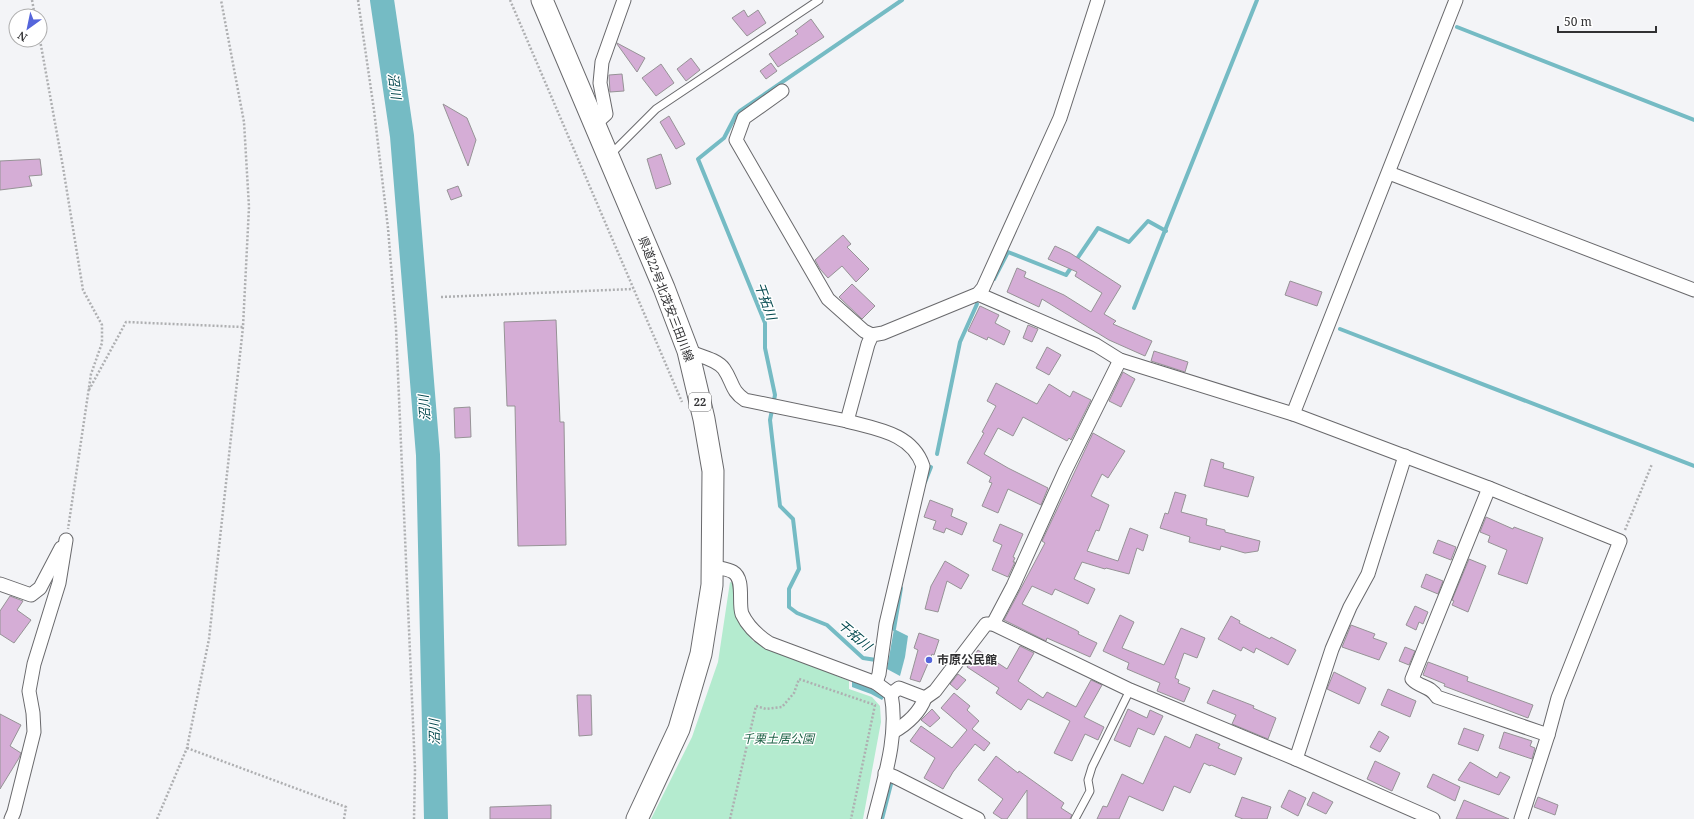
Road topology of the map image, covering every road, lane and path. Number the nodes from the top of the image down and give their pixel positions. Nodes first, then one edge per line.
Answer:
1 (221, 0) edge
2 (358, 0) edge
3 (510, 0) edge
4 (542, 0) edge
5 (624, 0) edge
6 (819, 0) edge
7 (1098, 0) edge
8 (1456, 0) edge
9 (41, 48) edge
10 (782, 91) dead end
11 (594, 125) junction
12 (609, 156) junction
13 (1389, 173) junction
14 (633, 289) junction
15 (1694, 290) edge
16 (978, 294) junction
17 (441, 297) dead end
18 (243, 328) junction
19 (872, 335) junction
20 (688, 351) junction
21 (1120, 360) junction
22 (88, 392) junction
23 (682, 404) dead end
24 (1293, 414) junction
25 (847, 422) junction
26 (1405, 456) junction
27 (1652, 464) dead end
28 (1489, 488) junction
29 (66, 540) junction
30 (1620, 541) junction
31 (712, 566) junction
32 (0, 584) edge
33 (993, 624) junction
34 (876, 682) junction
35 (1130, 690) junction
36 (891, 694) junction
37 (925, 698) junction
38 (893, 732) junction
39 (1548, 735) junction
40 (187, 748) junction
41 (1296, 759) junction
42 (885, 773) junction
43 (10, 819) edge
44 (157, 819) edge
45 (344, 819) edge
46 (414, 819) edge
47 (637, 819) edge
48 (730, 819) edge
49 (851, 819) edge
50 (874, 819) edge
51 (978, 819) edge
52 (1075, 819) edge
53 (1432, 819) edge
54 (1521, 819) edge

1 - 18 path
2 - 46 path
3 - 14 path
4 - 11 main road, 県道22号北茂安三田川線 / 22
5 - 11 street
6 - 12 lane
7 - 16 street
8 - 13 street
9 - 22 path
10 - 19 street
11 - 12 main road, 県道22号北茂安三田川線 / 22
12 - 20 main road, 県道22号北茂安三田川線 / 22
13 - 15 street
13 - 24 street
14 - 17 path
14 - 23 path
16 - 19 street
16 - 21 street
18 - 22 path
18 - 40 path
19 - 25 street
20 - 25 street
20 - 31 main road, 県道22号北茂安三田川線 / 22
21 - 24 street
21 - 33 street
22 - 29 path
24 - 26 street
25 - 34 street
26 - 28 street
26 - 41 street
27 - 30 path
28 - 30 street
28 - 39 street
29 - 32 street
29 - 43 street
30 - 39 street
31 - 34 street
31 - 47 main road, 県道22号北茂安三田川線 / 22
33 - 35 street
33 - 37 street
34 - 36 street
35 - 41 street
35 - 52 lane
36 - 37 street
36 - 38 street
37 - 38 street
38 - 42 street
39 - 54 street
40 - 44 path
40 - 45 path
41 - 53 street
42 - 50 street
42 - 51 street
48 - 49 path

